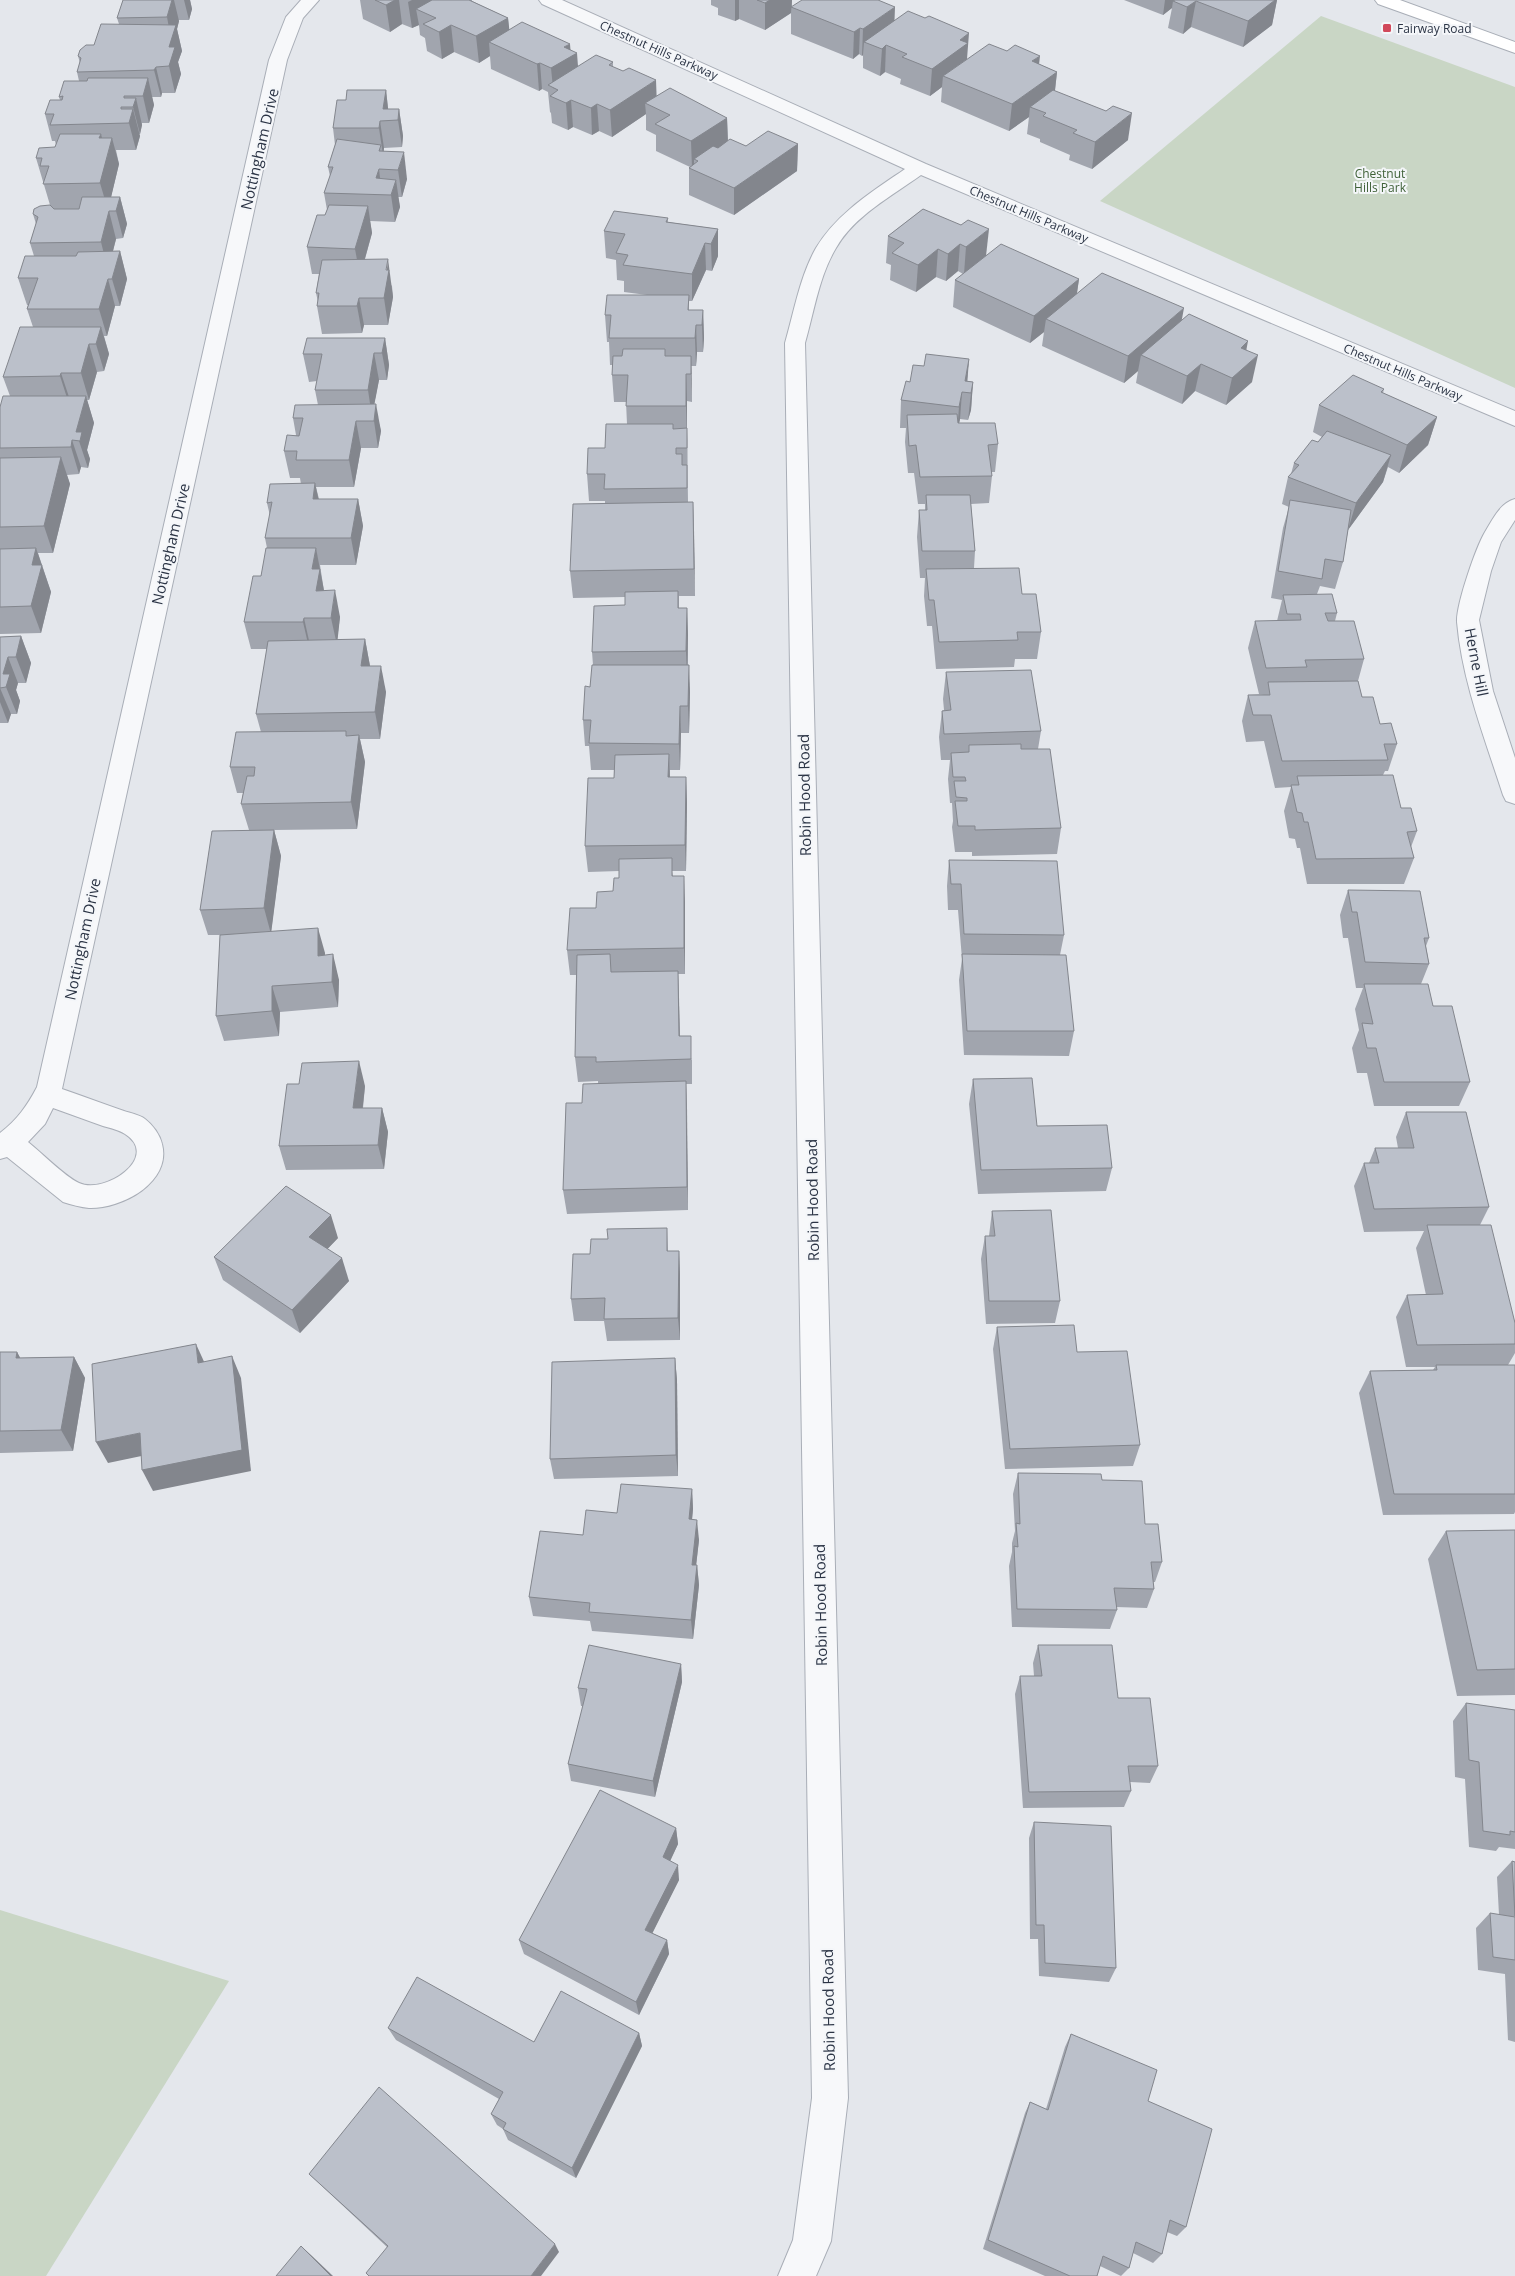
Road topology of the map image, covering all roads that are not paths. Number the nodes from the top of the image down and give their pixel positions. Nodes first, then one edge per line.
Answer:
1 (310, 0) edge
2 (548, 0) edge
3 (1384, 0) edge
4 (1515, 48) edge
5 (919, 168) junction
6 (1515, 420) edge
7 (1515, 506) edge
8 (1515, 795) edge
9 (47, 1096) junction
10 (5, 1146) edge
11 (797, 2276) edge

1 - 9 street, Nottingham Drive
2 - 5 street, Chestnut Hills Parkway
3 - 4 main road
5 - 6 street, Chestnut Hills Parkway
5 - 11 street, Robin Hood Road
7 - 8 street, Herne Hill
9 - 10 street, Nottingham Drive
9 - 10 street, Nottingham Drive

